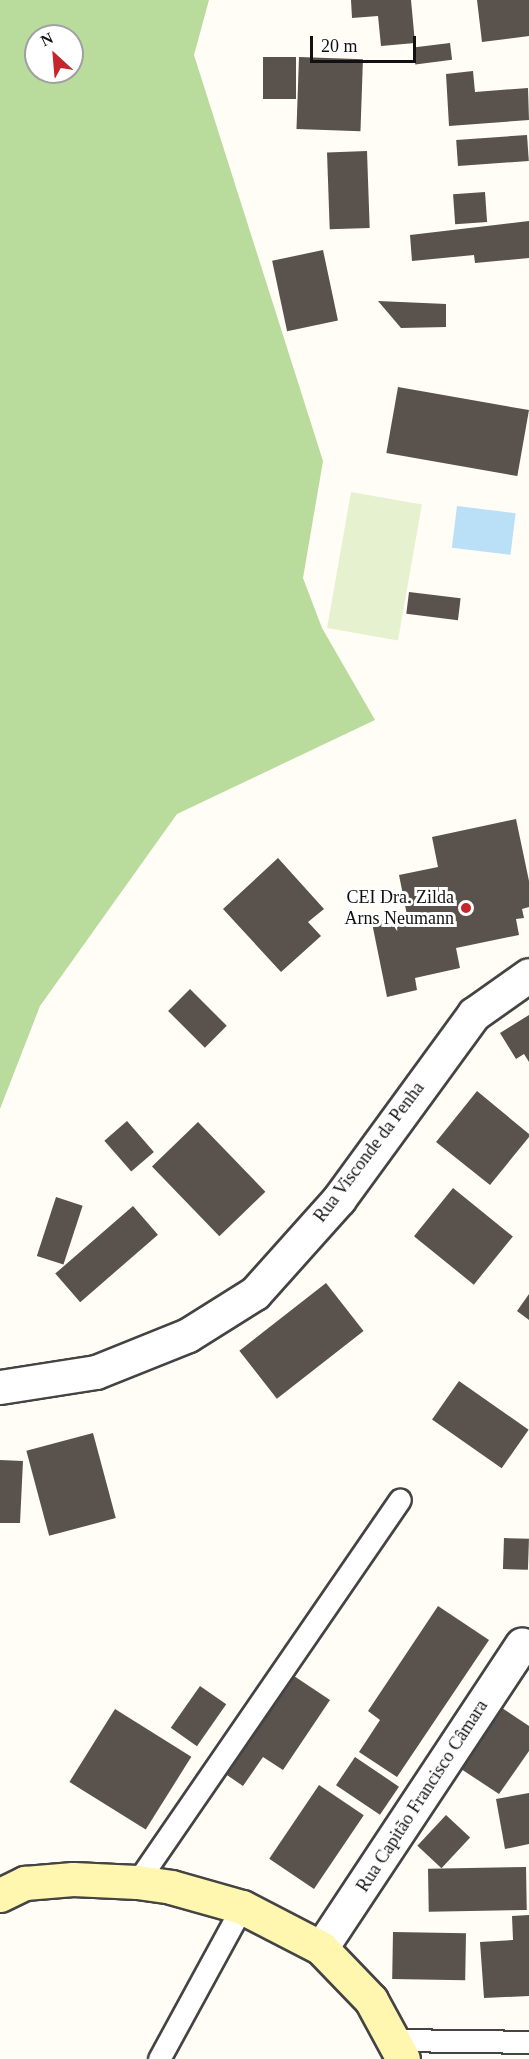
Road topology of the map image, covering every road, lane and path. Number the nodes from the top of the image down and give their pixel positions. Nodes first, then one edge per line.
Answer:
1 (529, 975) edge
2 (0, 1387) edge
3 (400, 1500) dead end
4 (522, 1644) dead end
5 (137, 1882) junction
6 (0, 1895) edge
7 (241, 1908) junction
8 (321, 1948) junction
9 (529, 2042) edge
10 (398, 2049) edge
11 (159, 2059) edge

1 - 2 street, Rua Visconde da Penha
3 - 5 lane
4 - 8 street, Rua Capitão Francisco Câmara
5 - 6 main road
5 - 7 main road
7 - 8 main road
7 - 11 lane
8 - 10 main road
9 - 10 lane

